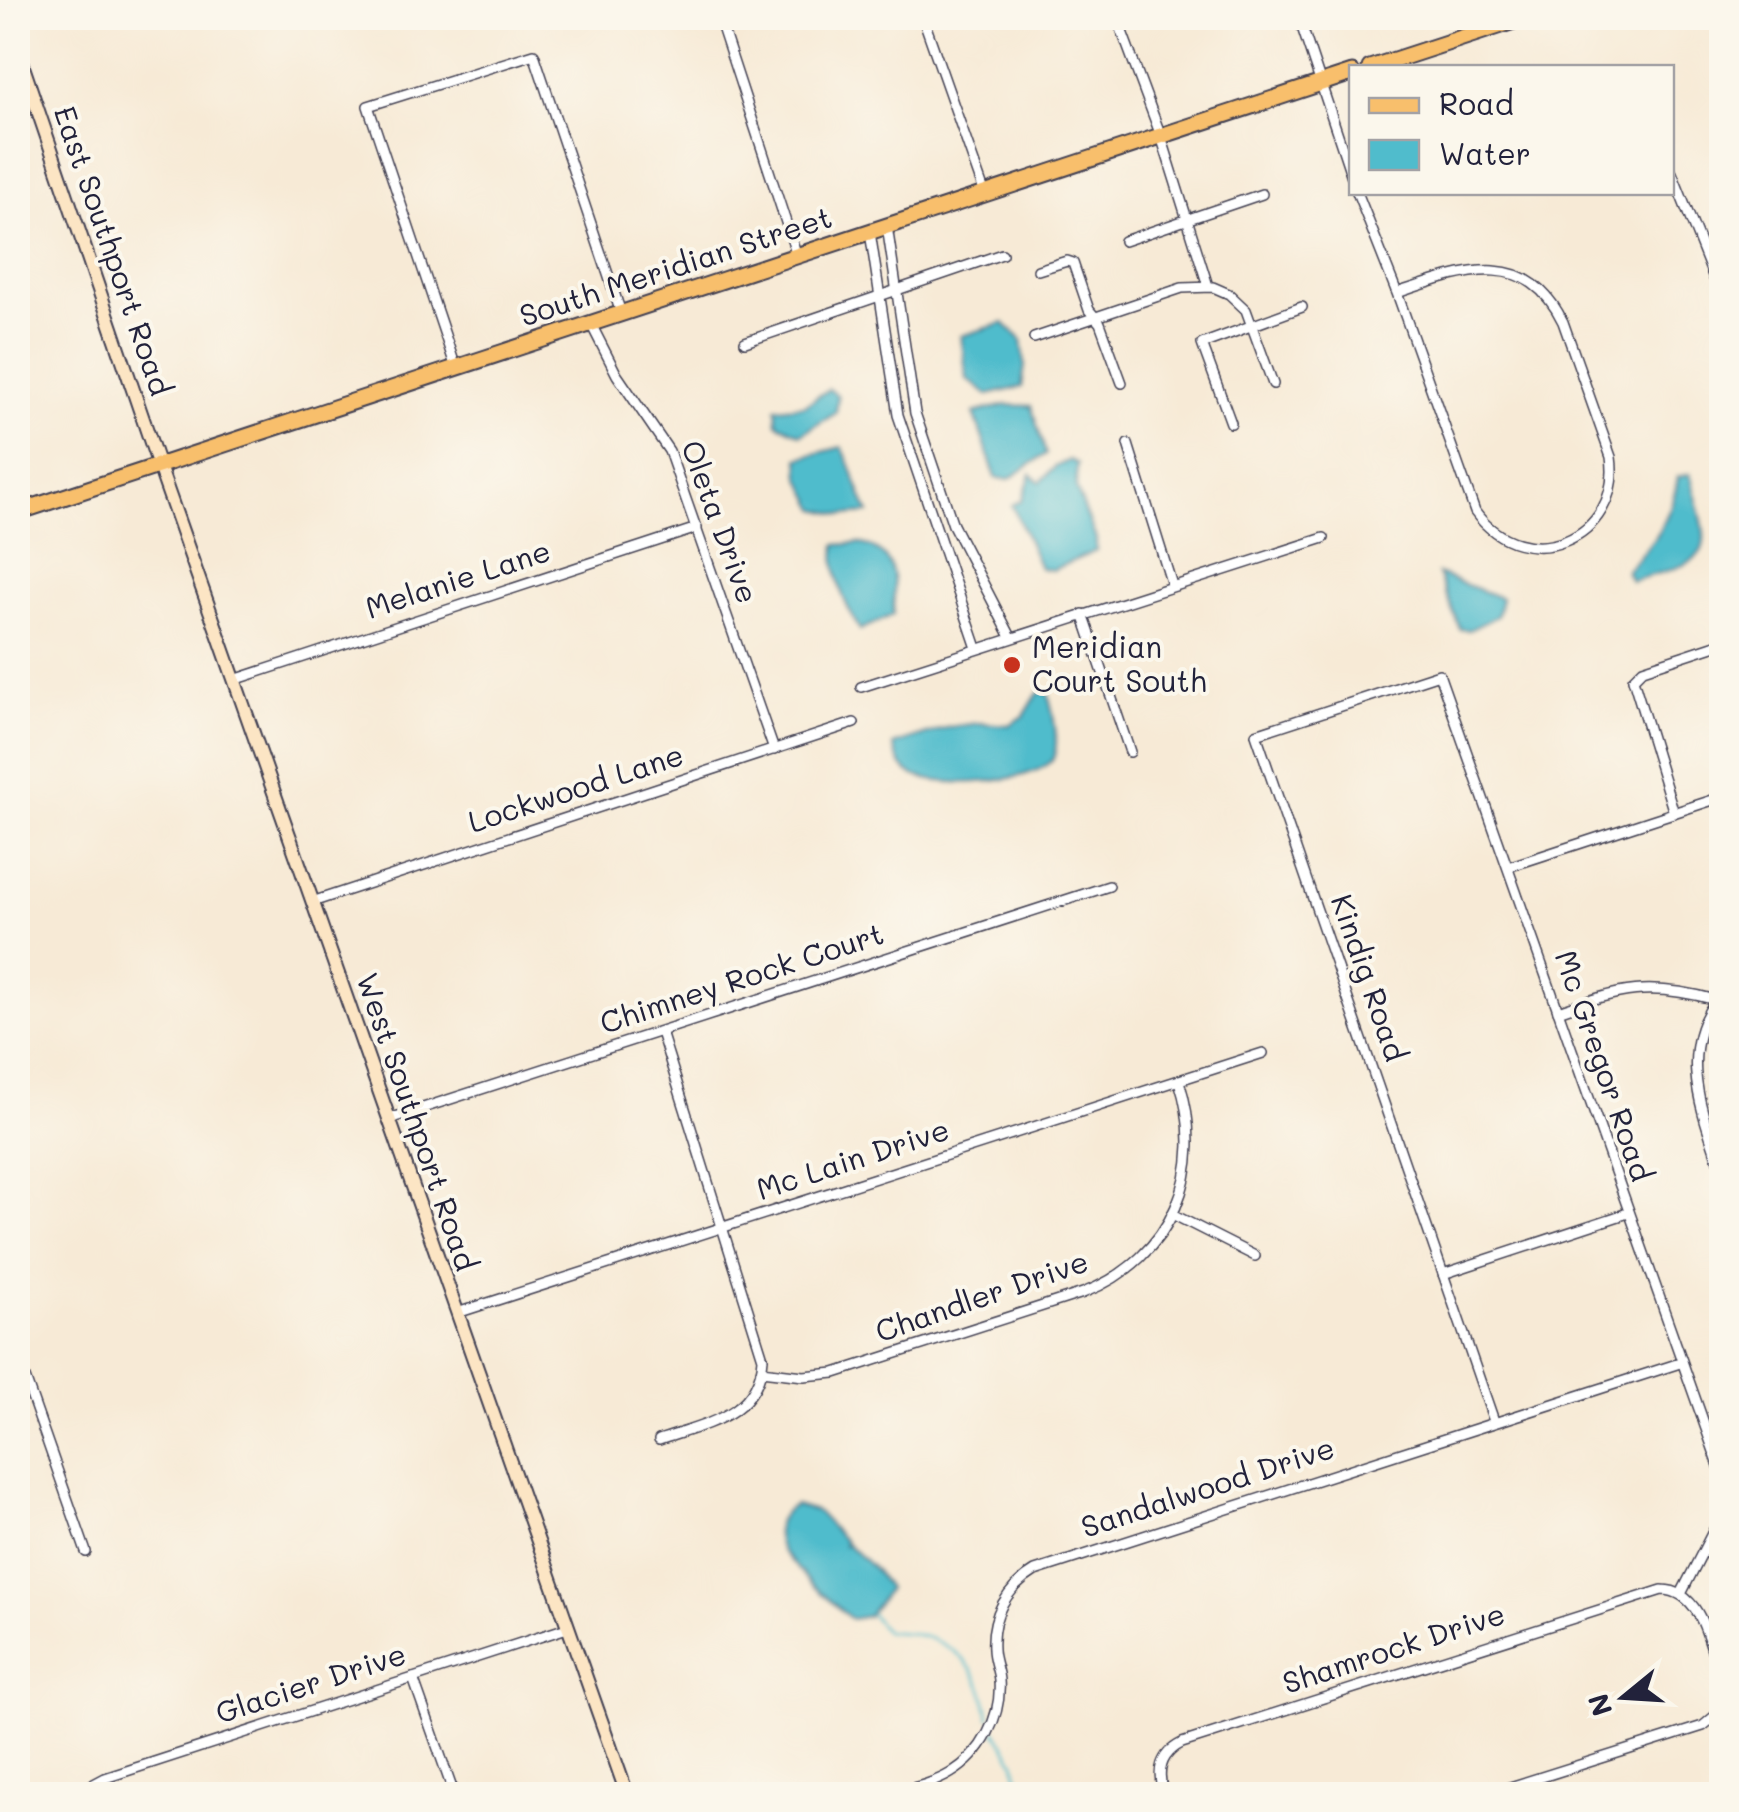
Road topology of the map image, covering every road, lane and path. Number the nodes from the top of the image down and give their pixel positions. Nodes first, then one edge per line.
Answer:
1 (719, 18) edge
2 (924, 18) edge
3 (1117, 18) edge
4 (1299, 18) edge
5 (1523, 18) edge
6 (18, 52) edge
7 (1379, 65) edge
8 (1349, 75) edge
9 (1319, 84) junction
10 (1161, 136) junction
11 (1349, 169) edge
12 (1674, 177) edge
13 (985, 194) junction
14 (1262, 194) dead end
15 (1358, 195) edge
16 (1187, 219) junction
17 (887, 226) junction
18 (870, 232) junction
19 (1124, 241) dead end
20 (1002, 254) dead end
21 (797, 256) junction
22 (1038, 270) dead end
23 (1208, 286) junction
24 (896, 290) junction
25 (1397, 294) junction
26 (880, 296) junction
27 (1722, 298) edge
28 (1302, 307) dead end
29 (621, 314) junction
30 (1096, 317) junction
31 (590, 324) junction
32 (1253, 326) junction
33 (1034, 338) dead end
34 (745, 342) dead end
35 (456, 368) junction
36 (1122, 384) dead end
37 (1273, 384) dead end
38 (1231, 423) dead end
39 (1128, 444) dead end
40 (159, 466) junction
41 (18, 512) edge
42 (696, 528) junction
43 (1324, 538) dead end
44 (1172, 585) junction
45 (1082, 614) junction
46 (1011, 638) junction
47 (1722, 644) edge
48 (977, 648) junction
49 (1439, 674) joint
50 (234, 680) junction
51 (861, 687) dead end
52 (854, 724) dead end
53 (774, 750) junction
54 (1130, 752) dead end
55 (1722, 798) edge
56 (1674, 813) junction
57 (1508, 867) junction
58 (1109, 886) dead end
59 (312, 902) junction
60 (1719, 996) edge
61 (1558, 1011) junction
62 (661, 1032) junction
63 (1263, 1053) dead end
64 (1180, 1080) junction
65 (389, 1119) junction
66 (1722, 1172) edge
67 (1628, 1213) junction
68 (1172, 1214) junction
69 (723, 1228) junction
70 (1255, 1256) dead end
71 (1444, 1274) junction
72 (458, 1313) junction
73 (18, 1358) edge
74 (1680, 1362) junction
75 (762, 1371) junction
76 (1494, 1421) junction
77 (660, 1440) dead end
78 (1722, 1474) edge
79 (1722, 1514) edge
80 (86, 1552) dead end
81 (1681, 1594) junction
82 (567, 1628) junction
83 (413, 1678) junction
84 (1722, 1682) edge
85 (1721, 1711) edge
86 (74, 1794) edge
87 (454, 1794) edge
88 (627, 1794) edge
89 (892, 1794) edge
90 (1164, 1794) edge
91 (1488, 1794) edge

1 - 21 street
2 - 13 street
3 - 10 street
4 - 9 street
5 - 7 main road
6 - 40 main road, East Southport Road
8 - 9 main road, South Meridian Street
9 - 10 main road, South Meridian Street
9 - 11 street
10 - 13 main road, South Meridian Street
10 - 16 street
12 - 27 street
13 - 17 main road, South Meridian Street
14 - 16 street
15 - 25 street
16 - 19 street
16 - 23 street
17 - 18 main road, South Meridian Street
17 - 24 street
18 - 21 main road, South Meridian Street
18 - 26 street
20 - 24 street
21 - 29 main road, South Meridian Street
22 - 30 street
23 - 30 street
23 - 32 street
24 - 26 street
24 - 46 street
25 - 25 street
26 - 34 street
26 - 48 street
28 - 32 street
29 - 31 main road, South Meridian Street
29 - 35 street
30 - 33 street
30 - 36 street
31 - 35 main road, South Meridian Street
31 - 42 street, Oleta Drive
32 - 37 street
32 - 38 street
35 - 40 main road, South Meridian Street
39 - 44 street
40 - 41 main road, South Meridian Street
40 - 50 main road, West Southport Road
42 - 50 street, Melanie Lane
42 - 53 street, Oleta Drive
43 - 44 street
44 - 45 street
45 - 46 street
45 - 54 street
46 - 48 street
47 - 56 street
48 - 51 street
49 - 57 street, Mc Gregor Road
49 - 71 street, Kindig Road
50 - 59 main road, West Southport Road
52 - 53 street, Lockwood Lane
53 - 59 street, Lockwood Lane
55 - 56 street
56 - 57 street
57 - 61 street, Mc Gregor Road
58 - 62 street, Chimney Rock Court
59 - 65 main road, West Southport Road
60 - 61 street
60 - 66 street
61 - 67 street, Mc Gregor Road
62 - 65 street, Chimney Rock Court
62 - 69 street
63 - 64 street, Mc Lain Drive
64 - 68 street, Chandler Drive
64 - 69 street, Mc Lain Drive
65 - 72 main road, West Southport Road
67 - 71 street
67 - 74 street, Mc Gregor Road
68 - 70 street
68 - 75 street, Chandler Drive
69 - 72 street, Mc Lain Drive
69 - 75 street
71 - 76 street, Kindig Road
72 - 82 main road, West Southport Road
73 - 80 street
74 - 76 street, Sandalwood Drive
74 - 78 street, Mc Gregor Road
75 - 77 street
76 - 89 street, Sandalwood Drive
79 - 81 street
81 - 84 street
81 - 90 street, Shamrock Drive
82 - 83 street, Glacier Drive
82 - 88 main road, West Southport Road
83 - 86 street, Glacier Drive
83 - 87 street
85 - 91 street

